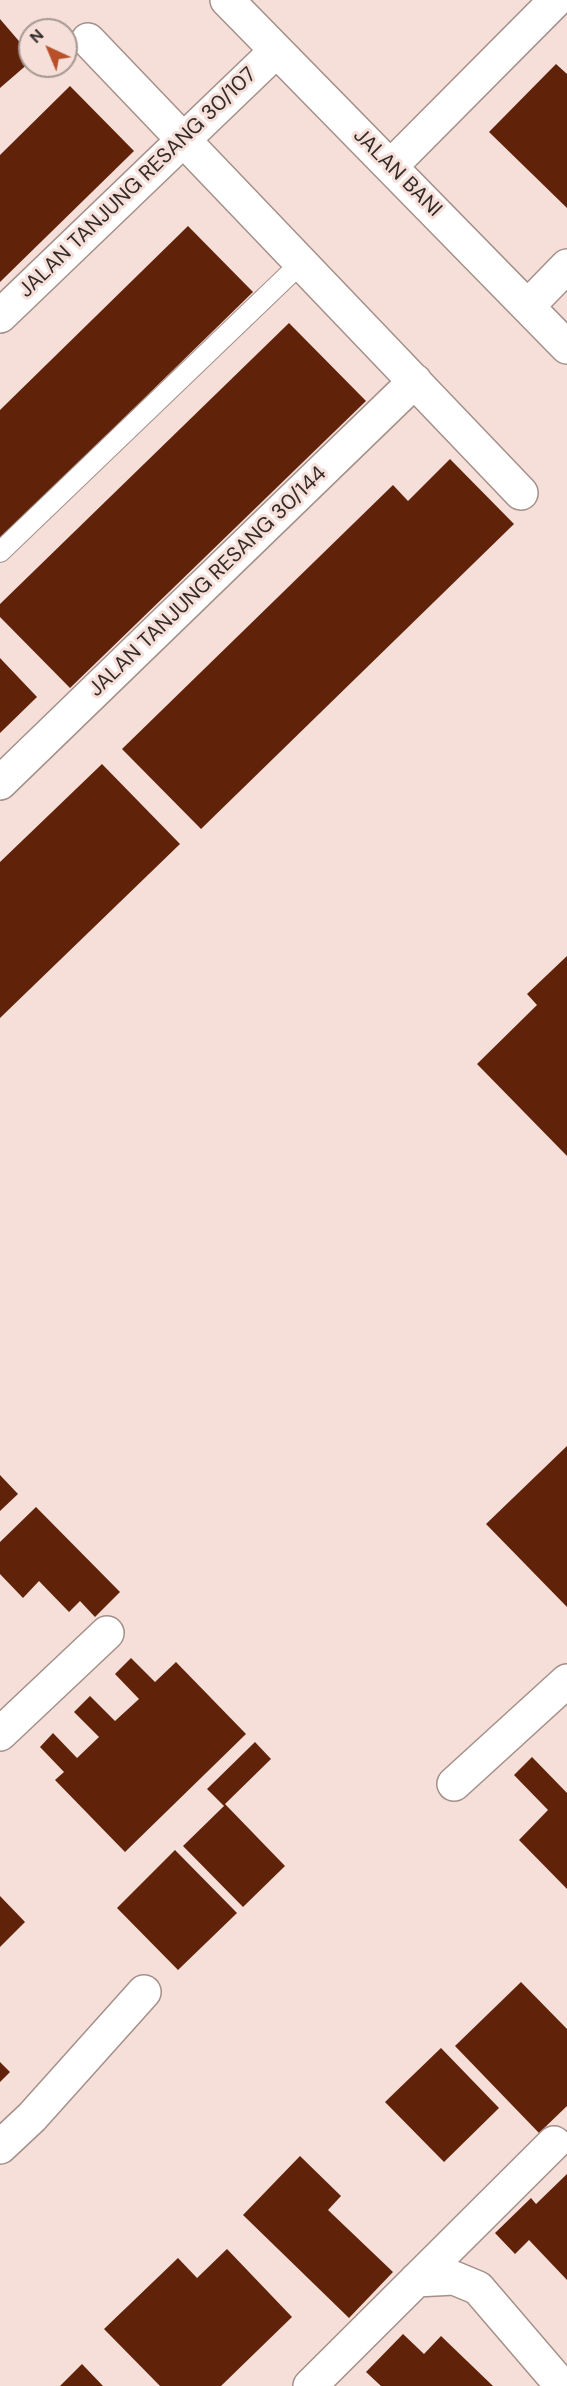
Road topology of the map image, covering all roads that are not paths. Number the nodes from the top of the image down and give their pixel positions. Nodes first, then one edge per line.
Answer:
1 (227, 0) edge
2 (556, 0) edge
3 (88, 40) dead end
4 (276, 51) junction
5 (183, 140) junction
6 (391, 166) junction
7 (301, 263) junction
8 (567, 266) edge
9 (528, 306) junction
10 (0, 316) edge
11 (567, 347) edge
12 (415, 381) junction
13 (521, 493) dead end
14 (0, 552) edge
15 (0, 783) edge
16 (107, 1632) dead end
17 (567, 1681) edge
18 (0, 1734) edge
19 (454, 1784) dead end
20 (144, 1992) dead end
21 (554, 2142) dead end
22 (0, 2147) edge
23 (416, 2280) junction
24 (310, 2386) edge
25 (562, 2386) edge

1 - 4 street, JALAN BANI
2 - 6 street
3 - 5 street
4 - 5 street, JALAN TANJUNG RESANG 30/107
4 - 6 street, JALAN BANI
5 - 7 street
5 - 10 street, JALAN TANJUNG RESANG 30/107
6 - 9 street, JALAN BANI
7 - 12 street
7 - 14 lane
8 - 9 street
9 - 11 street, JALAN BANI
12 - 13 street
12 - 15 street, JALAN TANJUNG RESANG 30/144
16 - 18 street
17 - 19 street
20 - 22 street
21 - 23 street
23 - 24 street
23 - 25 street

